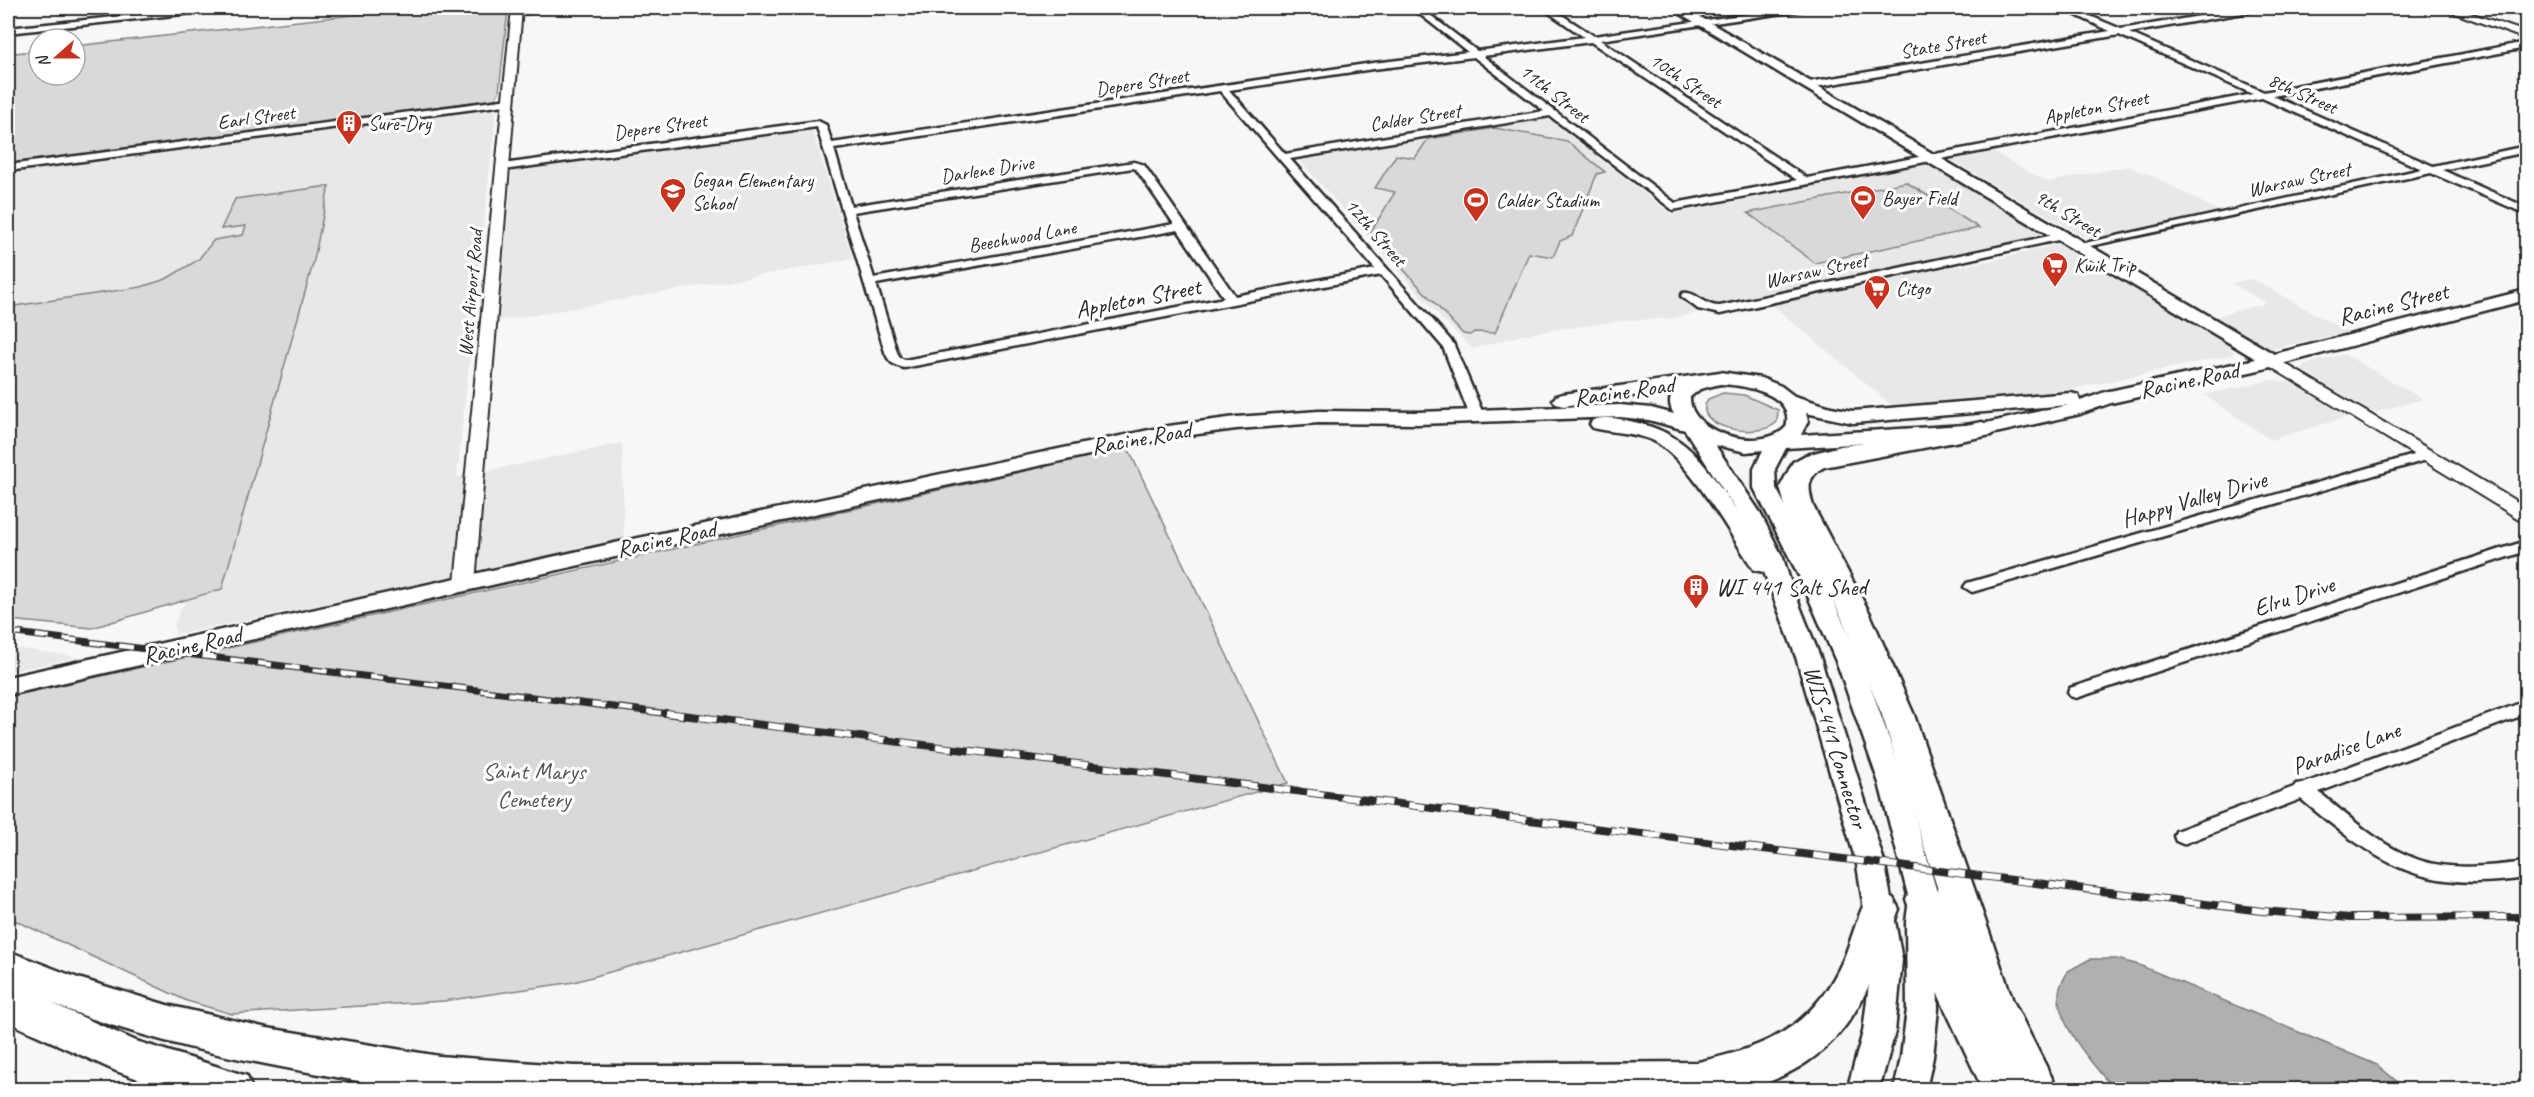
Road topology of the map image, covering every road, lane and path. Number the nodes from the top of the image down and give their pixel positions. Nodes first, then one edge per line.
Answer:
1 (220, 8) edge
2 (557, 8) edge
3 (1416, 8) edge
4 (1546, 8) edge
5 (1677, 8) edge
6 (1802, 8) edge
7 (2066, 8) edge
8 (2261, 8) edge
9 (2446, 8) edge
10 (516, 10) edge
11 (1703, 23) junction
12 (8, 31) edge
13 (2120, 32) junction
14 (2526, 36) edge
15 (1593, 39) junction
16 (2526, 45) edge
17 (1475, 54) junction
18 (1809, 85) junction
19 (1222, 88) junction
20 (2264, 95) junction
21 (509, 102) junction
22 (1552, 113) junction
23 (828, 147) junction
24 (2526, 149) edge
25 (1284, 157) junction
26 (1932, 158) junction
27 (503, 167) junction
28 (8, 168) edge
29 (2432, 170) junction
30 (1806, 182) junction
31 (1673, 207) joint
32 (846, 210) junction
33 (2526, 211) edge
34 (1181, 226) junction
35 (2063, 236) junction
36 (2080, 247) junction
37 (1385, 271) junction
38 (869, 282) junction
39 (2526, 295) edge
40 (1687, 296) dead end
41 (1232, 301) junction
42 (2272, 361) junction
43 (1704, 380) junction
44 (2106, 398) junction
45 (1787, 400) junction
46 (1478, 413) junction
47 (1693, 427) junction
48 (1982, 430) junction
49 (1780, 442) junction
50 (2428, 455) junction
51 (2525, 512) edge
52 (2526, 546) edge
53 (465, 583) junction
54 (1779, 584) junction
55 (1972, 587) dead end
56 (8, 686) edge
57 (2076, 692) dead end
58 (2526, 707) edge
59 (2302, 789) junction
60 (2183, 836) dead end
61 (2526, 870) edge
62 (1924, 899) junction
63 (1880, 909) junction
64 (8, 968) edge
65 (8, 1003) edge
66 (232, 1089) edge
67 (1863, 1089) edge
68 (1910, 1089) edge
69 (2006, 1089) edge
70 (2038, 1089) edge

1 - 12 street
2 - 10 street
3 - 17 street, 11th Street
4 - 15 street, 10th Street
5 - 11 main road, 9th Street
6 - 11 street, Depere Street
7 - 13 street, 8th Street
8 - 13 street, State Street
9 - 14 street
10 - 21 street, West Airport Road
11 - 15 street, Depere Street
11 - 18 main road, 9th Street
13 - 18 street, State Street
13 - 20 street, 8th Street
15 - 17 street, Depere Street
15 - 30 street, 10th Street
16 - 20 street, Appleton Street
17 - 19 street, Depere Street
17 - 22 street, 11th Street
18 - 26 main road, 9th Street
19 - 23 street, Depere Street
19 - 25 street, 12th Street
20 - 26 street, Appleton Street
20 - 29 street, 8th Street
21 - 27 street, West Airport Road
21 - 28 street, Earl Street
22 - 25 street, Calder Street
22 - 31 street, 11th Street
23 - 27 street, Depere Street
23 - 32 street
24 - 29 street, Warsaw Street
25 - 37 street, 12th Street
26 - 30 street, Appleton Street
26 - 35 main road, 9th Street
27 - 53 street, West Airport Road
29 - 33 street, 8th Street
29 - 36 street, Warsaw Street
30 - 31 street, Appleton Street
32 - 34 street, Darlene Drive
32 - 38 street
34 - 38 street, Beechwood Lane
34 - 41 street
35 - 36 main road, 9th Street
35 - 40 street, Warsaw Street
36 - 42 main road, 9th Street
37 - 41 street, Appleton Street
37 - 46 street, 12th Street
38 - 41 street, Appleton Street
39 - 42 main road, Racine Street
42 - 44 main road, Racine Road
42 - 50 street, 9th Street
43 - 45 main road, Racine Road
43 - 46 main road, Racine Road
43 - 47 main road, WIS-441 Connector
44 - 45 main road, Racine Road
44 - 48 main road, Racine Road
45 - 49 main road, WIS-441 Connector
46 - 47 main road, Racine Road
46 - 53 main road, Racine Road
46 - 54 main road
47 - 49 main road, Racine Road
47 - 54 main road, WIS-441 Connector
48 - 49 main road, Racine Road
48 - 70 highway
49 - 62 main road, WIS-441 Connector
50 - 51 street, 9th Street
50 - 55 street, Happy Valley Drive
52 - 57 street, Elru Drive
53 - 56 main road, Racine Road
54 - 63 main road, WIS-441 Connector
58 - 59 street, Paradise Lane
59 - 60 street, Paradise Lane
59 - 61 street
62 - 68 main road, WIS-441 Connector
62 - 69 highway
63 - 64 highway
63 - 67 main road, WIS-441 Connector
65 - 66 highway

